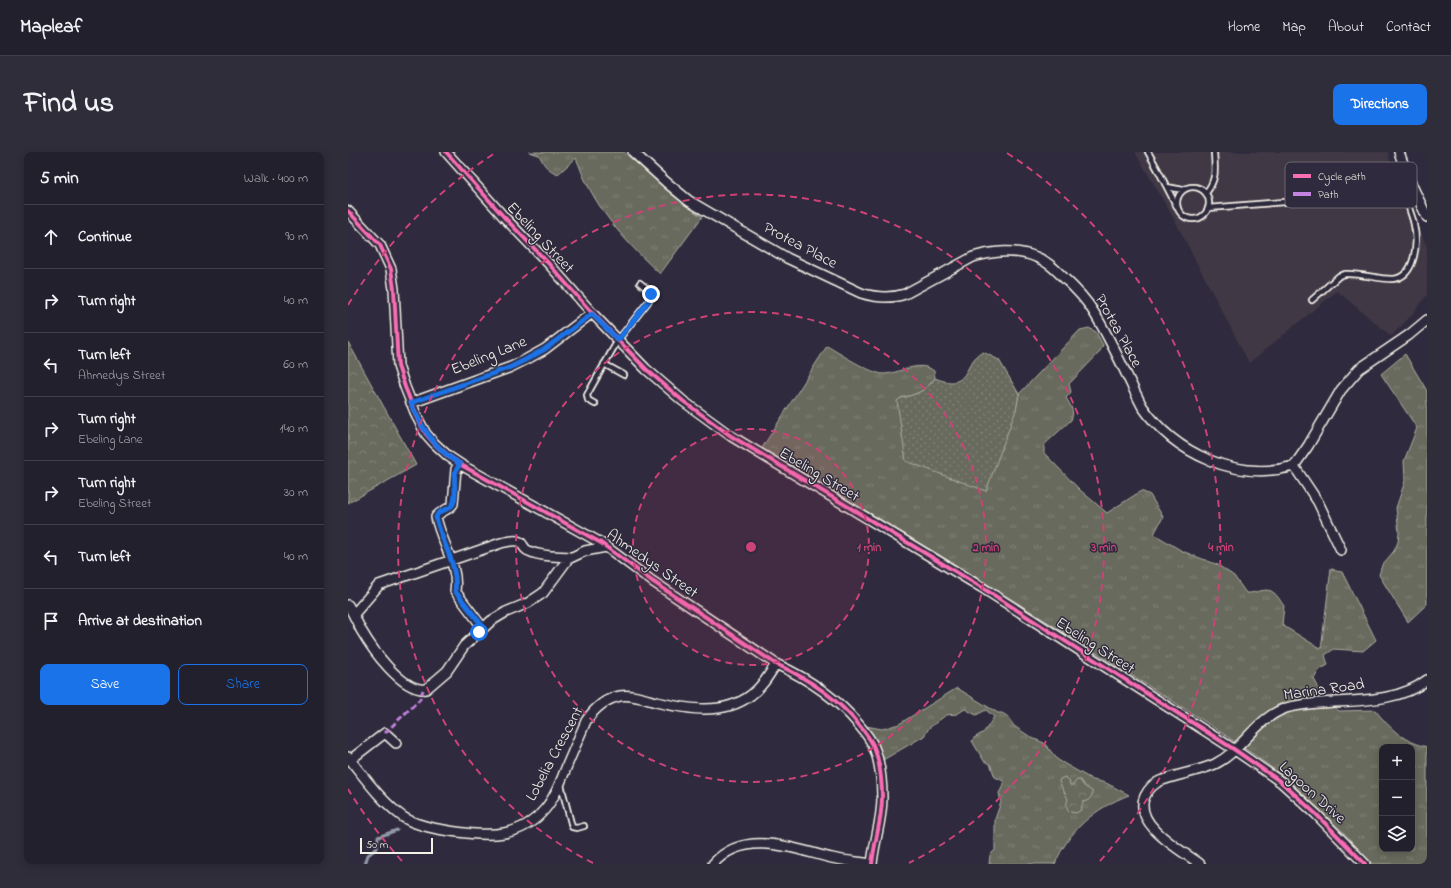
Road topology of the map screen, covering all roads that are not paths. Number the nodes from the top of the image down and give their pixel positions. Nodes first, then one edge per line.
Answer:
1 (446, 152) edge
2 (633, 152) edge
3 (1148, 152) edge
4 (1214, 152) edge
5 (1399, 152) edge
6 (1403, 162) edge
7 (1167, 187) junction
8 (1183, 190) junction
9 (1206, 193) junction
10 (1417, 196) edge
11 (1285, 202) dead end
12 (1208, 208) junction
13 (1410, 208) edge
14 (348, 211) edge
15 (1180, 213) junction
16 (1427, 217) edge
17 (640, 283) dead end
18 (1312, 300) dead end
19 (592, 314) junction
20 (1427, 320) edge
21 (618, 340) junction
22 (604, 364) junction
23 (624, 375) dead end
24 (411, 403) junction
25 (595, 404) dead end
26 (460, 464) junction
27 (1294, 466) junction
28 (606, 546) junction
29 (1341, 550) dead end
30 (570, 557) junction
31 (451, 560) junction
32 (348, 605) edge
33 (354, 614) junction
34 (484, 628) junction
35 (776, 664) junction
36 (1427, 680) edge
37 (396, 743) dead end
38 (1235, 750) junction
39 (349, 758) edge
40 (560, 782) junction
41 (584, 826) dead end
42 (713, 864) edge
43 (872, 864) edge
44 (1200, 864) edge
45 (1365, 864) edge

1 - 19 street, Ebeling Street
2 - 27 street, Protea Place
3 - 7 lane
4 - 9 lane
5 - 6 street
7 - 8 lane
7 - 15 lane
8 - 9 lane
8 - 15 lane
9 - 12 lane
10 - 16 street
11 - 12 lane
12 - 15 lane
13 - 18 lane
14 - 24 street, Ahmedys Street
17 - 21 lane
19 - 21 street, Ebeling Street
19 - 24 street, Ebeling Lane
20 - 27 street
21 - 22 lane
21 - 38 street, Ebeling Street
22 - 23 lane
22 - 25 lane
24 - 26 street, Ahmedys Street
26 - 28 street, Ahmedys Street
26 - 31 street
27 - 29 street
28 - 30 street
28 - 35 street, Ahmedys Street
30 - 31 street
30 - 34 street
31 - 33 street
31 - 34 street
32 - 33 street
33 - 34 street
35 - 40 street, Lobelia Crescent
35 - 43 street, Ahmedys Street
36 - 38 street, Marina Road
37 - 39 street
38 - 44 street, Marina Road
38 - 45 street, Lagoon Drive
39 - 40 street, Lobelia Crescent
40 - 41 lane
42 - 43 street

